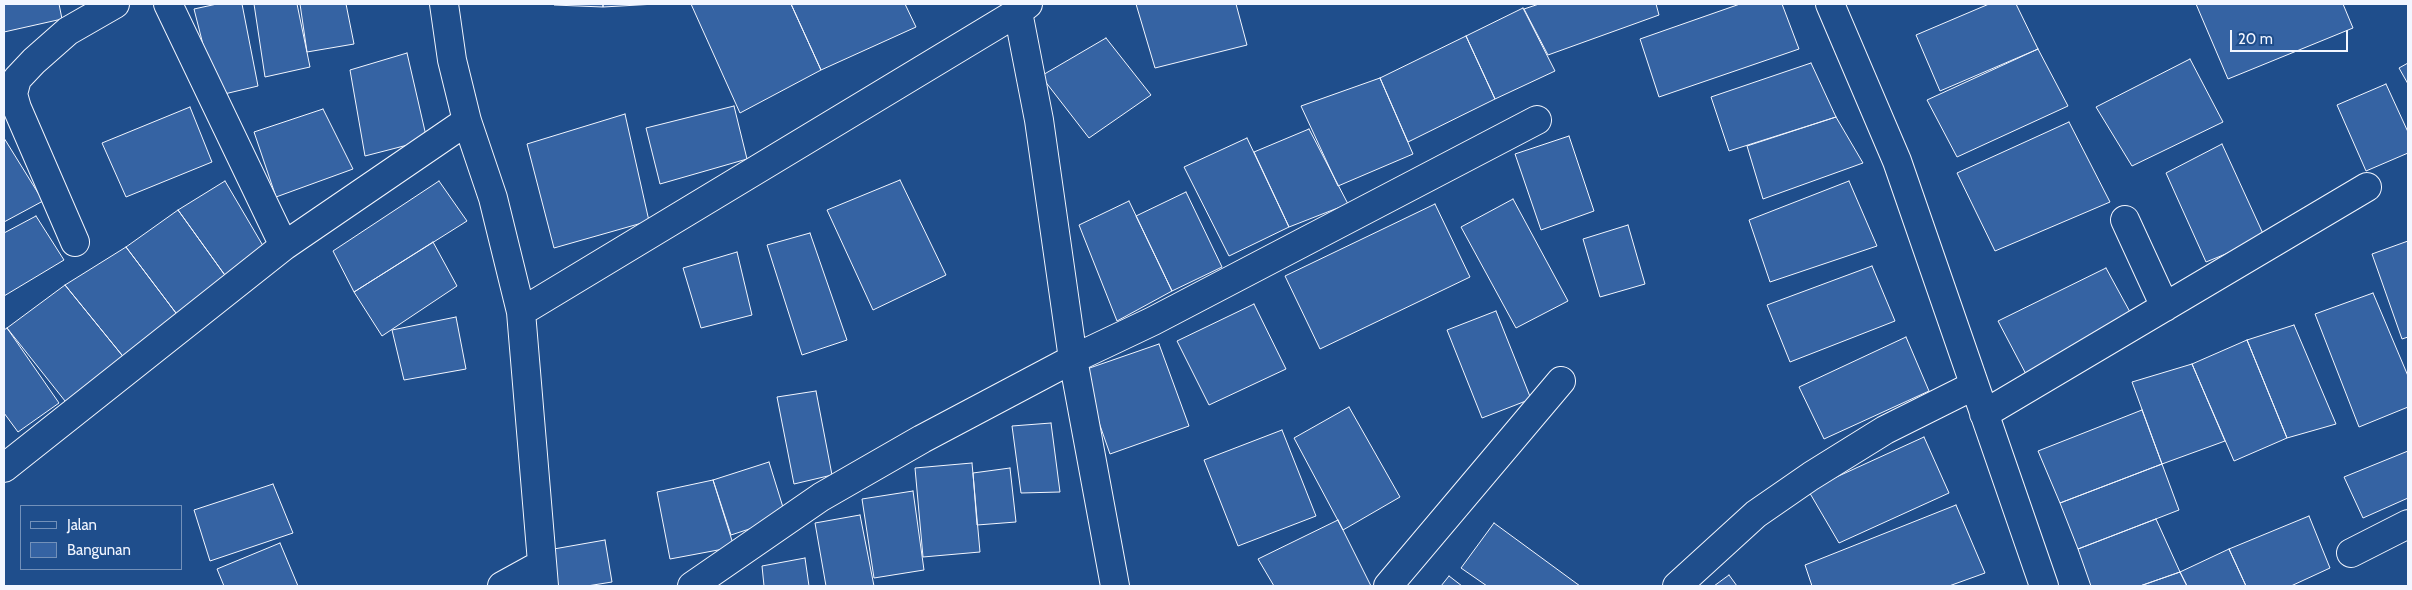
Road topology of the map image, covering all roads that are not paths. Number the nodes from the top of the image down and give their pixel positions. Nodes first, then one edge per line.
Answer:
1 (115, 4) edge
2 (168, 4) edge
3 (444, 4) edge
4 (1830, 4) edge
5 (1023, 8) edge
6 (1537, 120) dead end
7 (467, 121) junction
8 (2368, 187) dead end
9 (2125, 220) dead end
10 (75, 242) dead end
11 (284, 246) junction
12 (2165, 307) junction
13 (521, 312) junction
14 (1073, 359) junction
15 (1561, 381) dead end
16 (1973, 386) junction
17 (1984, 414) junction
18 (4, 468) edge
19 (2408, 524) edge
20 (2351, 553) dead end
21 (543, 575) edge
22 (502, 586) edge
23 (692, 586) edge
24 (1115, 586) edge
25 (1388, 586) edge
26 (1677, 586) edge
27 (2044, 586) edge

1 - 10 street
2 - 11 street
3 - 7 street
4 - 16 street
5 - 13 street
5 - 14 street
6 - 14 street
7 - 11 street
7 - 13 street
8 - 12 street
9 - 12 street
11 - 18 street
12 - 17 street
13 - 21 street
14 - 23 street
14 - 24 street
15 - 25 street
16 - 17 street
16 - 26 street
17 - 27 street
19 - 20 street
21 - 22 street

